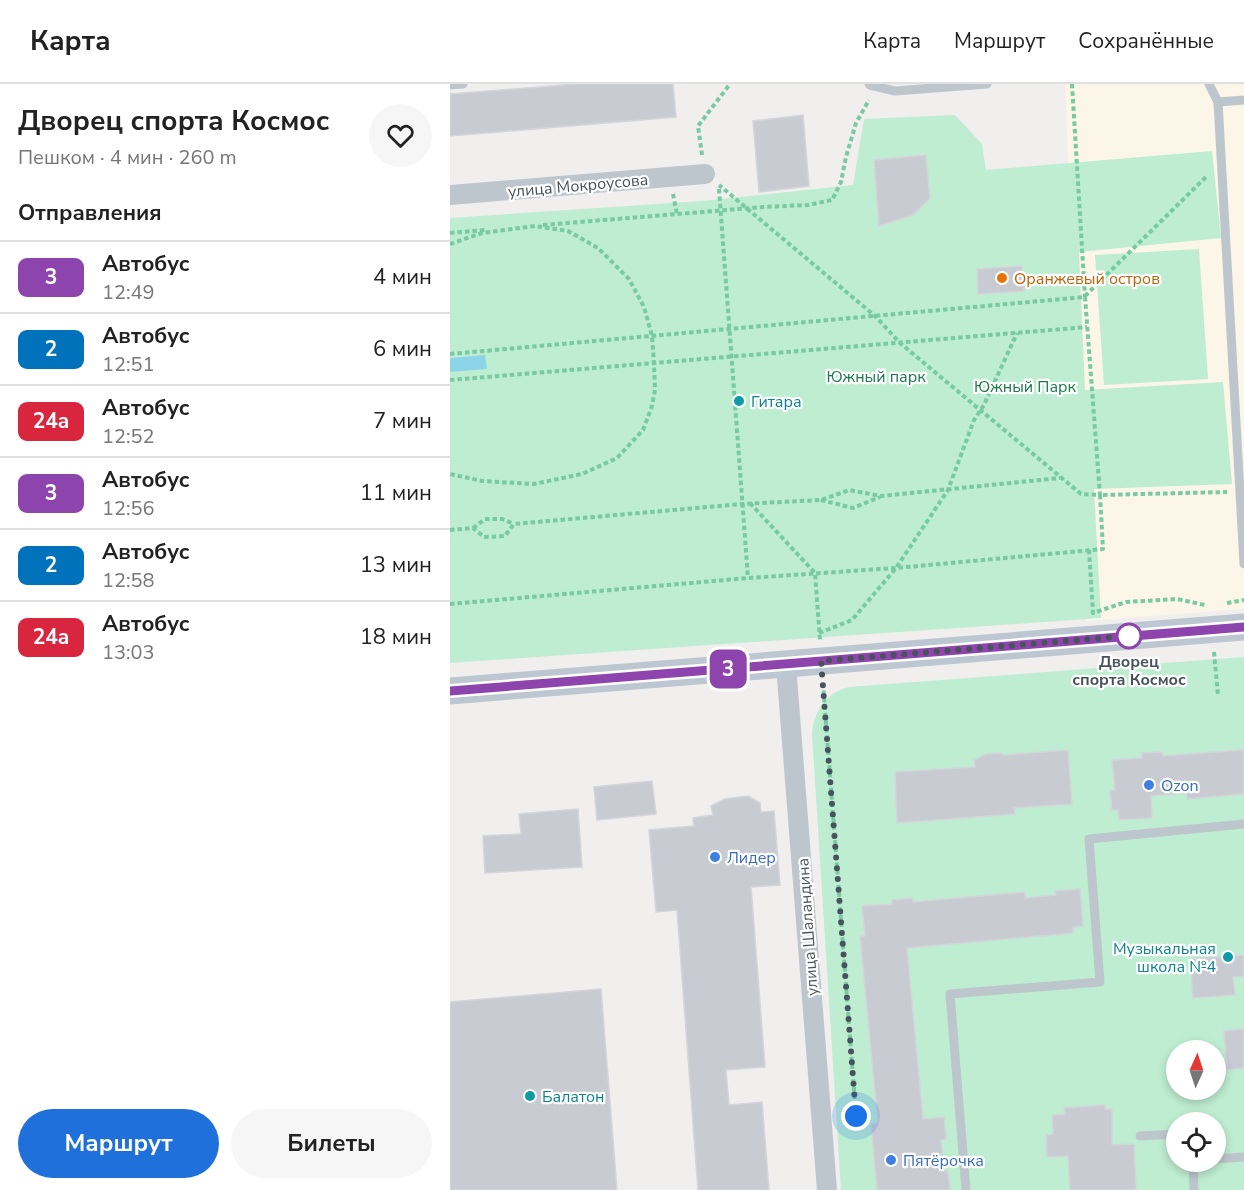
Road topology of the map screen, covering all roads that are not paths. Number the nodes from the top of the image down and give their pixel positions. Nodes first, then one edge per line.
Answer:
1 (463, 84) edge
2 (987, 84) edge
3 (1209, 84) edge
4 (450, 85) edge
5 (873, 85) edge
6 (1244, 100) edge
7 (1218, 102) junction
8 (712, 180) road end
9 (450, 195) edge
10 (1244, 564) edge
11 (1244, 627) edge
12 (786, 665) junction
13 (450, 691) edge
14 (1244, 824) edge
15 (1166, 1135) edge
16 (1140, 1136) dead end
17 (1244, 1157) edge
18 (1226, 1158) edge
19 (1193, 1172) edge
20 (827, 1190) edge
21 (966, 1190) edge
22 (1194, 1190) edge

1 - 4 lane
2 - 5 lane
3 - 7 lane
6 - 7 lane
7 - 10 lane
8 - 9 street, улица Мокроусова
11 - 12 street
12 - 13 street
12 - 20 street, улица Шаландина
14 - 21 lane
15 - 16 lane
17 - 18 lane
19 - 22 lane

